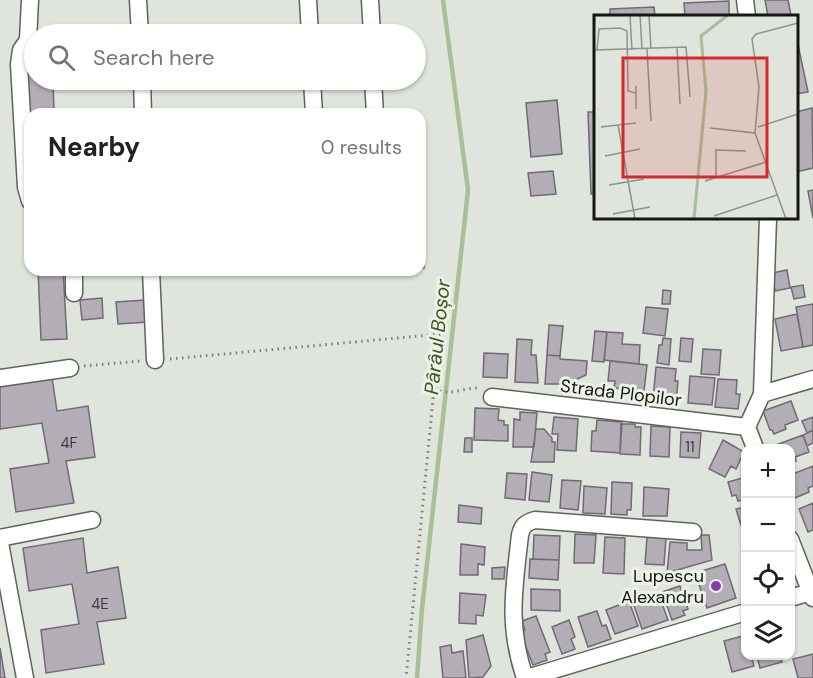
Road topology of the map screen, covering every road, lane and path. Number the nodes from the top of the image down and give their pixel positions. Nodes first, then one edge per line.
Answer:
1 (30, 0) edge
2 (138, 0) edge
3 (308, 0) edge
4 (370, 0) edge
5 (745, 0) edge
6 (747, 15) edge
7 (29, 24) edge
8 (139, 24) edge
9 (309, 24) edge
10 (371, 24) edge
11 (24, 46) edge
12 (142, 90) edge
13 (313, 90) edge
14 (374, 90) edge
15 (143, 108) edge
16 (314, 108) edge
17 (375, 108) edge
18 (24, 152) edge
19 (768, 219) edge
20 (74, 276) edge
21 (151, 276) edge
22 (74, 292) dead end
23 (155, 360) junction
24 (70, 368) joint
25 (0, 378) edge
26 (813, 379) edge
27 (434, 389) junction
28 (762, 394) junction
29 (492, 397) joint
30 (747, 427) junction
31 (753, 444) edge
32 (92, 520) dead end
33 (693, 532) dead end
34 (0, 538) edge
35 (0, 543) edge
36 (795, 552) edge
37 (812, 595) edge
38 (795, 597) edge
39 (741, 614) edge
40 (25, 678) edge
41 (406, 678) edge
42 (526, 678) edge

1 - 7 street
2 - 8 street
3 - 9 street
4 - 10 street
5 - 6 street
11 - 18 street
12 - 15 street
13 - 16 street
14 - 17 street
19 - 28 street
20 - 22 street
21 - 23 street
23 - 24 path
23 - 27 path
24 - 25 street
26 - 28 street
27 - 29 path
27 - 41 path
28 - 30 street
29 - 30 street, Strada Plopilor
30 - 31 street
32 - 34 street
33 - 42 street
35 - 40 street
36 - 37 street
37 - 38 street
39 - 42 street

